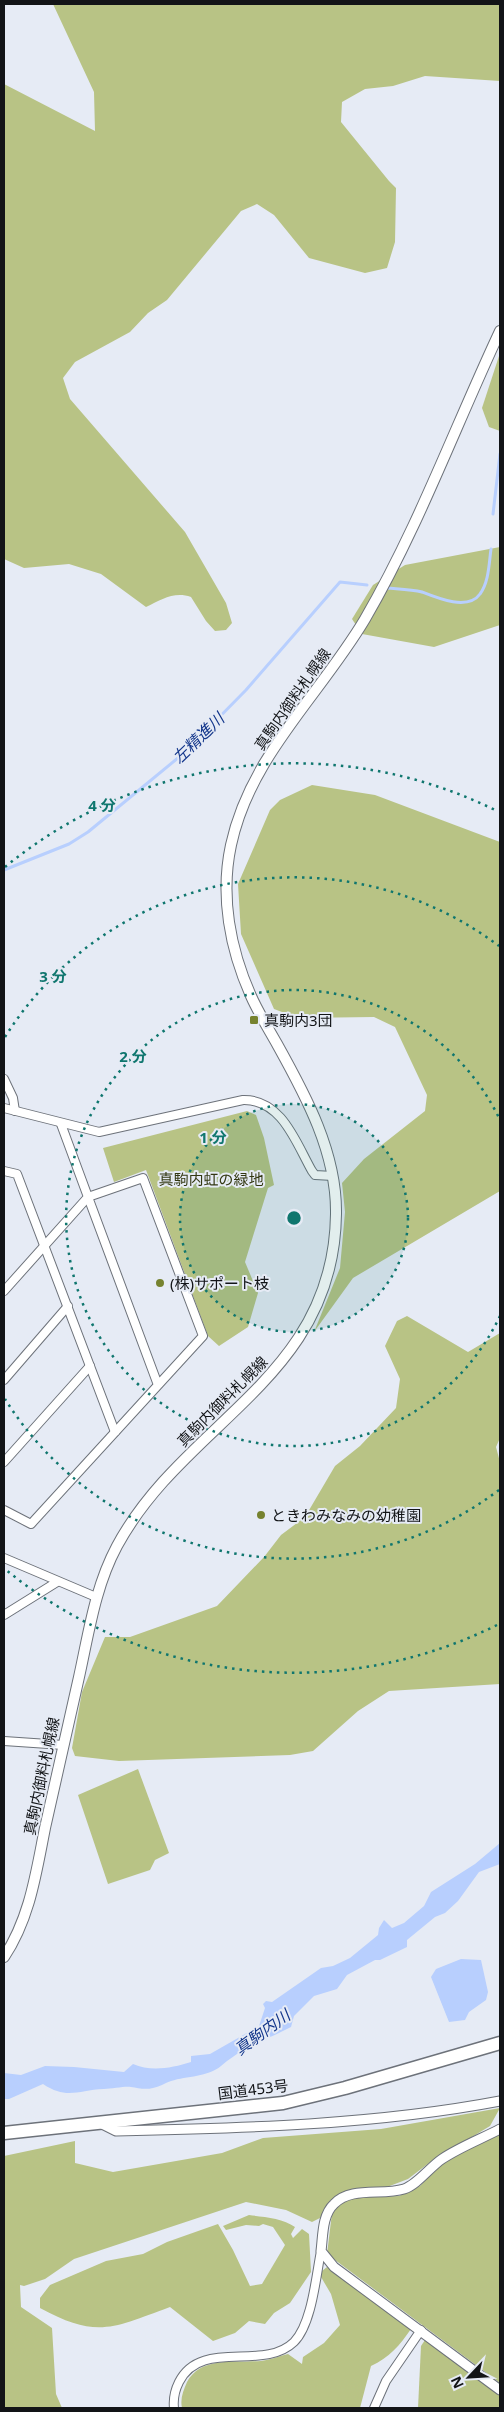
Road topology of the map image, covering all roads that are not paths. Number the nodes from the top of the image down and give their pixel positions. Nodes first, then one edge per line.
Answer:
1 (500, 331) edge
2 (4, 1079) edge
3 (4, 1108) edge
4 (15, 1111) junction
5 (61, 1124) junction
6 (4, 1171) edge
7 (333, 1176) junction
8 (88, 1198) junction
9 (46, 1247) junction
10 (4, 1291) edge
11 (68, 1306) junction
12 (90, 1366) junction
13 (4, 1380) edge
14 (158, 1385) junction
15 (115, 1432) junction
16 (4, 1462) edge
17 (4, 1510) edge
18 (4, 1558) edge
19 (56, 1582) junction
20 (96, 1597) junction
21 (4, 1615) edge
22 (4, 1741) edge
23 (63, 1745) junction
24 (4, 1957) edge
25 (500, 2043) edge
26 (500, 2101) edge
27 (97, 2122) junction
28 (500, 2129) edge
29 (4, 2133) edge
30 (322, 2251) junction
31 (421, 2330) junction
32 (500, 2390) edge
33 (174, 2408) edge
34 (374, 2408) edge

1 - 7 main road, 真駒内御料札幌線
2 - 4 street
3 - 4 street
4 - 5 street
5 - 7 street
5 - 8 street
6 - 9 street
7 - 20 main road, 真駒内御料札幌線
8 - 9 street
8 - 14 street
8 - 14 street
9 - 10 street
9 - 11 street
11 - 12 street
11 - 13 street
12 - 15 street
12 - 16 street
14 - 15 street
15 - 17 street
18 - 19 street
19 - 20 street
19 - 21 street
20 - 23 main road, 真駒内御料札幌線
22 - 23 street
23 - 24 main road, 真駒内御料札幌線
25 - 27 highway, 国道453号
26 - 27 street
27 - 29 highway, 国道453号
28 - 30 street
30 - 31 street
30 - 33 street
31 - 32 street
31 - 34 street

